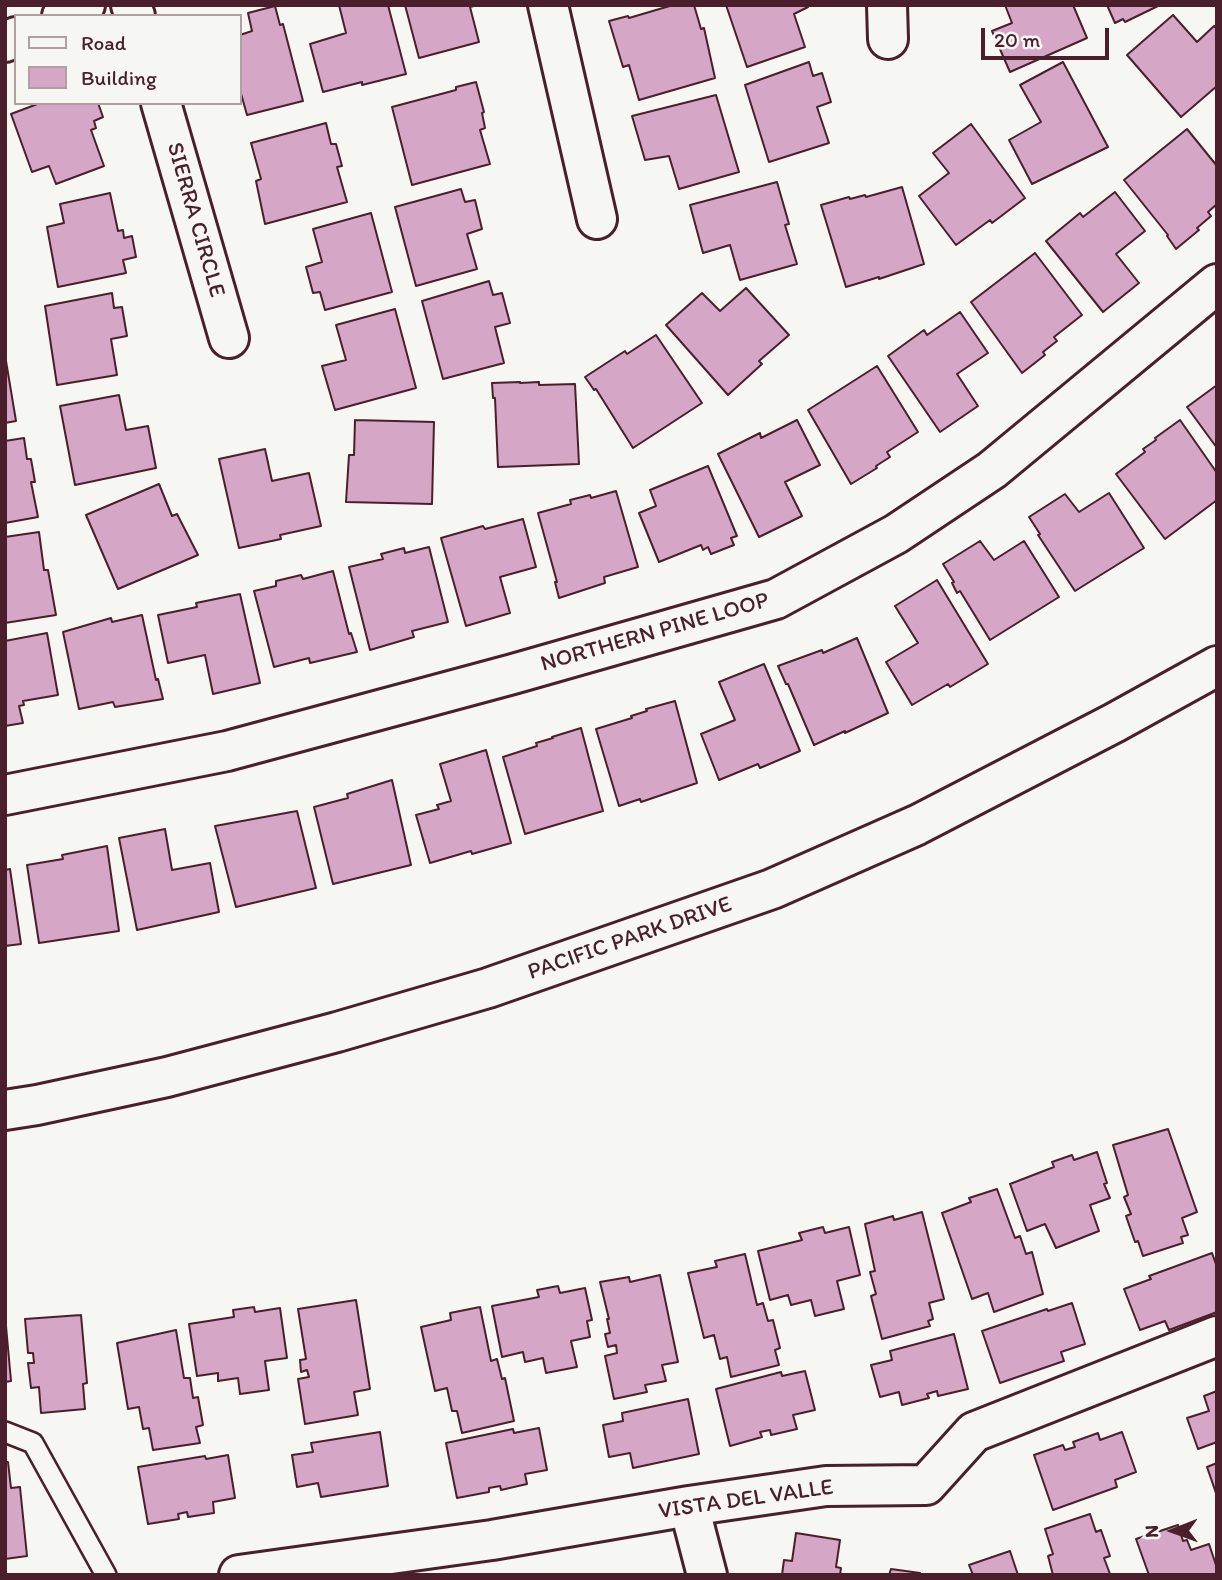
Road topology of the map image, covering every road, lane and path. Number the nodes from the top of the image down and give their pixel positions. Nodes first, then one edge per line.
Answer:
1 (85, 5) edge
2 (548, 5) edge
3 (66, 14) edge
4 (162, 105) edge
5 (597, 219) dead end
6 (1217, 284) edge
7 (229, 338) dead end
8 (1217, 666) edge
9 (5, 794) edge
10 (5, 1110) edge
11 (1217, 1336) edge
12 (5, 1432) edge
13 (690, 1506) junction
14 (106, 1575) edge
15 (239, 1575) edge
16 (707, 1575) edge

1 - 3 street
2 - 5 street
4 - 7 street, SIERRA CIRCLE
6 - 9 street, NORTHERN PINE LOOP
8 - 10 street, PACIFIC PARK DRIVE
11 - 13 street, VISTA DEL VALLE
12 - 14 lane
13 - 15 street, VISTA DEL VALLE
13 - 16 street

